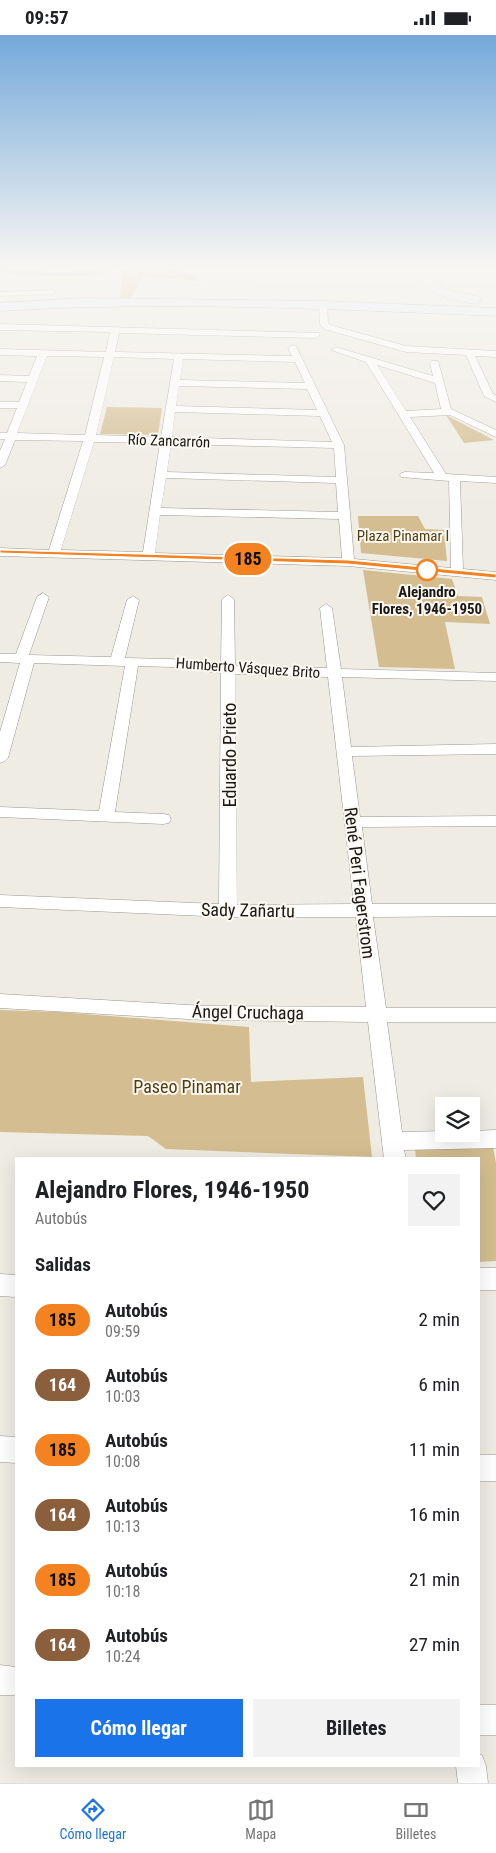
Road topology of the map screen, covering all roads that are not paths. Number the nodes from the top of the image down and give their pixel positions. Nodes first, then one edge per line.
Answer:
1 (112, 348) edge
2 (293, 348) edge
3 (401, 348) edge
4 (336, 350) dead end
5 (0, 351) edge
6 (469, 352) junction
7 (43, 353) junction
8 (496, 353) edge
9 (111, 355) junction
10 (180, 357) junction
11 (299, 359) junction
12 (370, 361) junction
13 (435, 363) dead end
14 (0, 378) edge
15 (33, 379) junction
16 (439, 381) junction
17 (176, 383) junction
18 (312, 386) junction
19 (496, 399) edge
20 (0, 405) edge
21 (23, 405) junction
22 (172, 409) junction
23 (446, 411) junction
24 (324, 413) junction
25 (403, 414) junction
26 (496, 434) edge
27 (6, 436) edge
28 (89, 439) junction
29 (168, 441) junction
30 (339, 445) junction
31 (0, 465) edge
32 (162, 475) junction
33 (405, 475) dead end
34 (448, 477) junction
35 (342, 480) junction
36 (496, 480) edge
37 (156, 511) junction
38 (345, 516) junction
39 (0, 552) edge
40 (54, 554) junction
41 (148, 557) junction
42 (348, 562) junction
43 (457, 572) junction
44 (496, 576) edge
45 (43, 597) dead end
46 (228, 599) dead end
47 (133, 600) dead end
48 (326, 608) dead end
49 (0, 658) edge
50 (24, 659) junction
51 (117, 662) junction
52 (132, 663) junction
53 (229, 670) junction
54 (334, 673) junction
55 (496, 677) edge
56 (496, 749) edge
57 (343, 752) junction
58 (0, 758) edge
59 (0, 812) edge
60 (106, 817) junction
61 (163, 819) dead end
62 (496, 821) edge
63 (352, 822) junction
64 (0, 901) edge
65 (496, 910) edge
66 (228, 911) junction
67 (364, 912) junction
68 (0, 1001) edge
69 (377, 1015) junction
70 (496, 1015) edge
71 (496, 1139) edge
72 (394, 1150) edge
73 (480, 1279) edge
74 (496, 1279) edge
75 (0, 1285) edge
76 (15, 1286) edge
77 (0, 1449) edge
78 (15, 1450) edge
79 (480, 1468) edge
80 (496, 1468) edge
81 (0, 1680) edge
82 (15, 1681) edge
83 (480, 1720) edge
84 (496, 1720) edge
85 (471, 1767) edge
86 (473, 1783) edge

1 - 9 street
2 - 11 street
3 - 6 street
4 - 12 street
5 - 7 street
6 - 8 street
6 - 19 street
7 - 9 street
7 - 15 street
9 - 10 street
9 - 28 street
10 - 11 street
10 - 17 street
11 - 18 street
12 - 16 street
12 - 25 street
13 - 16 street
14 - 15 street
15 - 21 street
16 - 23 street
17 - 18 street
17 - 22 street
18 - 24 street
20 - 21 street
21 - 27 street
22 - 24 street
22 - 29 street
23 - 25 street
23 - 26 street
24 - 30 street
25 - 34 street
27 - 28 street, Río Zancarrón
27 - 31 street
28 - 29 street, Río Zancarrón
28 - 40 street
29 - 30 street, Río Zancarrón
29 - 32 street
30 - 35 street
32 - 35 street
32 - 37 street
33 - 34 street
34 - 36 street
34 - 43 street
35 - 38 street
37 - 38 street
37 - 41 street
38 - 42 street
39 - 40 street
40 - 41 street
41 - 42 street
42 - 43 street
43 - 44 street
45 - 50 street
46 - 53 street, Eduardo Prieto
47 - 51 street
48 - 54 street, René Peri Fagerstrom
49 - 50 street, Humberto Vásquez Brito
50 - 51 street, Humberto Vásquez Brito
50 - 58 street
51 - 52 street, Humberto Vásquez Brito
52 - 53 street, Humberto Vásquez Brito
52 - 60 street
53 - 54 street, Humberto Vásquez Brito
53 - 66 street, Eduardo Prieto
54 - 55 street, Humberto Vásquez Brito
54 - 57 street, René Peri Fagerstrom
56 - 57 street
57 - 63 street, René Peri Fagerstrom
59 - 60 street
60 - 61 street
62 - 63 street
63 - 67 street, René Peri Fagerstrom
64 - 66 street, Sady Zañartu
65 - 67 street, Sady Zañartu
66 - 67 street, Sady Zañartu
67 - 69 street, René Peri Fagerstrom
68 - 69 street, Ángel Cruchaga
69 - 70 street, Ángel Cruchaga
69 - 72 street, René Peri Fagerstrom
71 - 72 street
73 - 74 street
75 - 76 street
77 - 78 street
79 - 80 street
81 - 82 street
83 - 84 street
85 - 86 street

